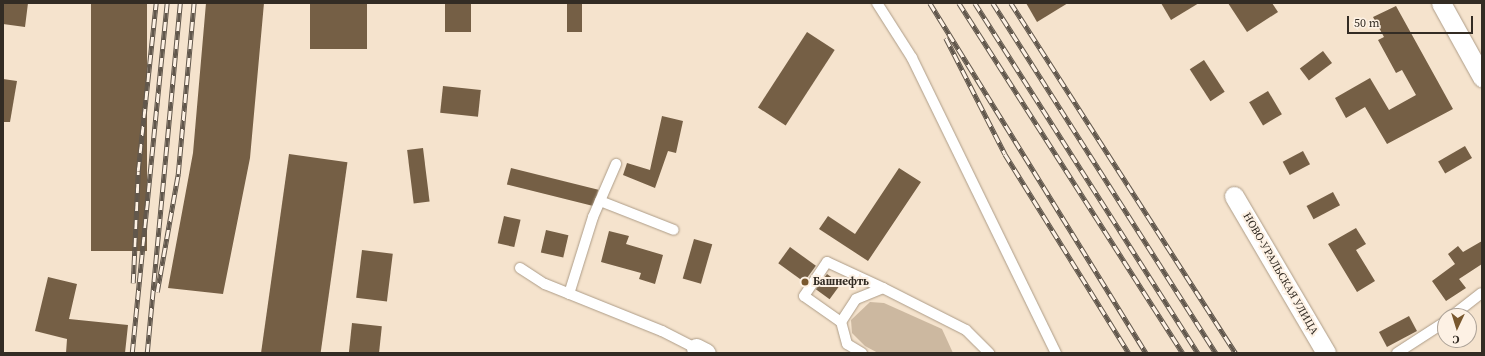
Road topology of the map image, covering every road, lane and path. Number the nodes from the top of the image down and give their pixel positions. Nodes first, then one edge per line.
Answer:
1 (877, 3) edge
2 (1441, 3) edge
3 (1482, 77) edge
4 (616, 164) dead end
5 (1234, 196) dead end
6 (600, 201) junction
7 (674, 230) dead end
8 (520, 268) dead end
9 (883, 288) junction
10 (1481, 293) dead end
11 (569, 294) junction
12 (1462, 308) edge
13 (841, 322) junction
14 (1437, 327) edge
15 (699, 351) edge
16 (862, 353) edge
17 (989, 353) edge
18 (1056, 353) edge
19 (1326, 353) edge
20 (1397, 353) edge

1 - 18 lane
2 - 3 street
4 - 6 lane
5 - 19 street, НОВО-УРАЛЬСКАЯ УЛИЦА
6 - 7 lane
6 - 11 lane
8 - 11 lane
9 - 13 lane
9 - 13 lane
9 - 17 lane
10 - 12 lane
11 - 15 lane
13 - 16 lane
14 - 20 lane

